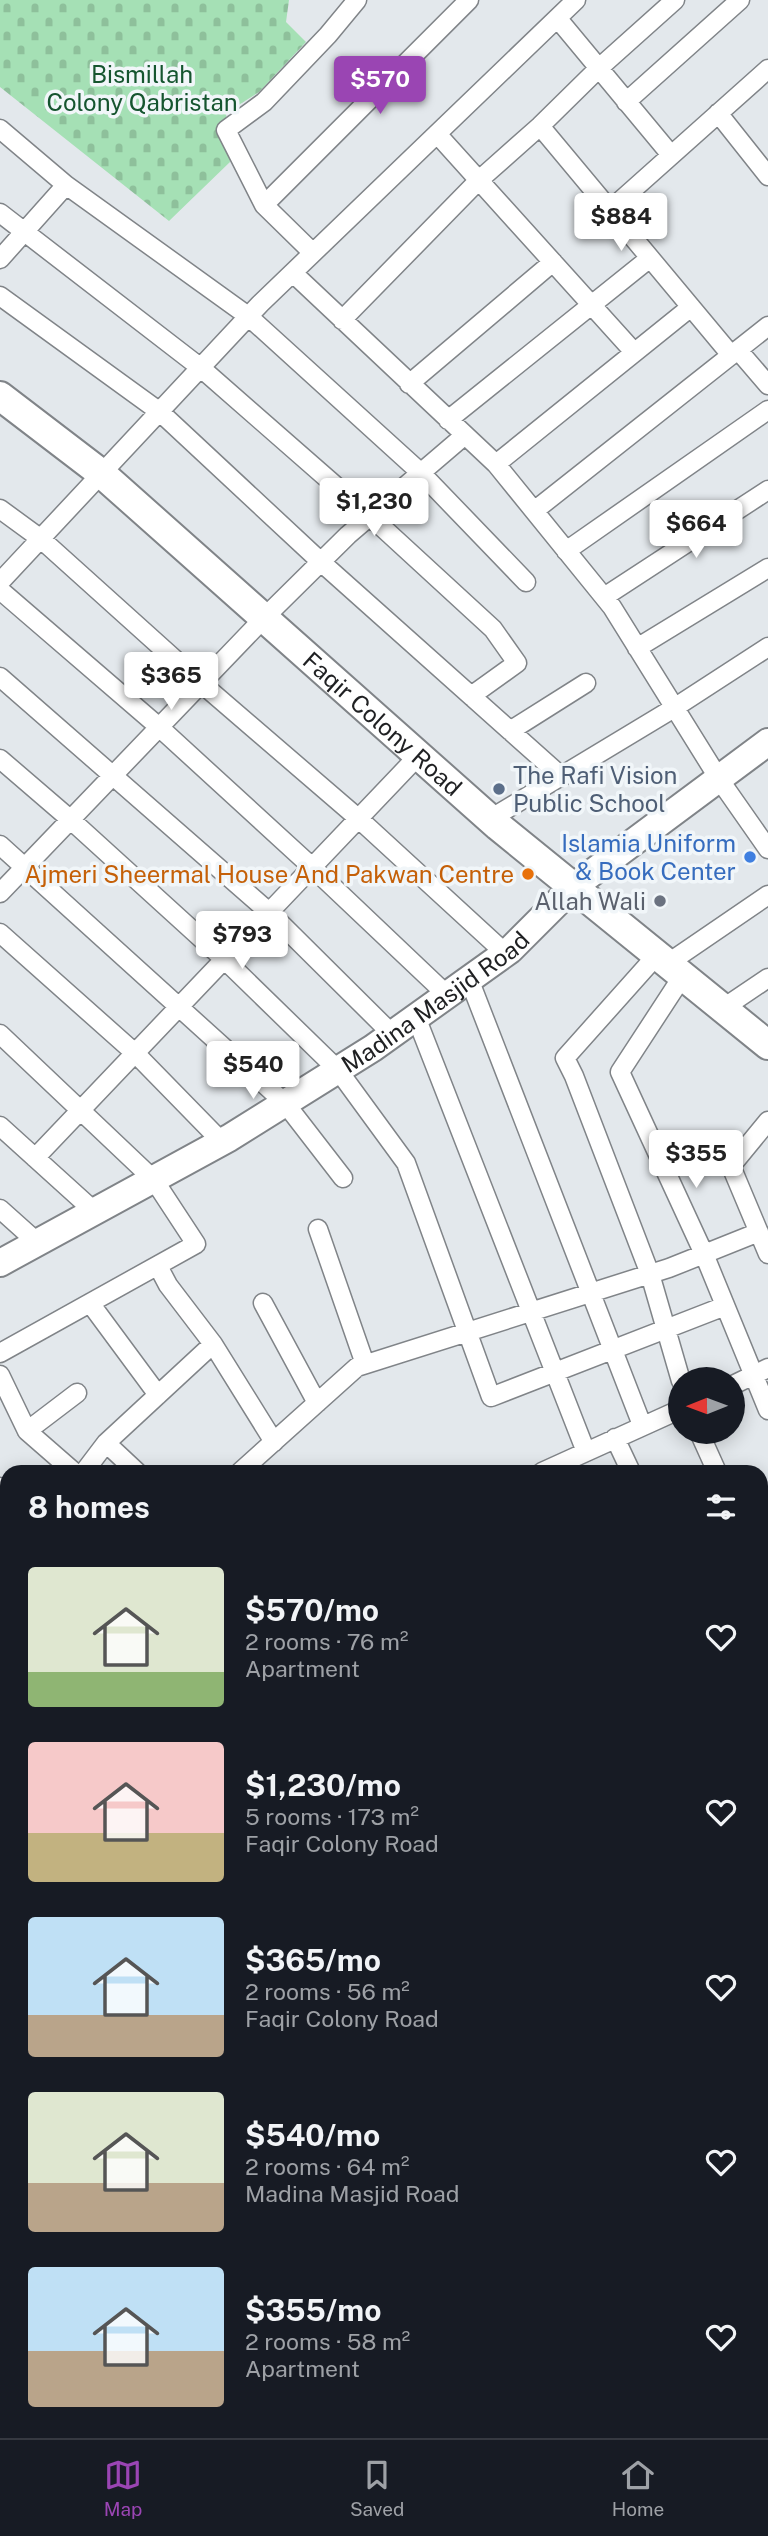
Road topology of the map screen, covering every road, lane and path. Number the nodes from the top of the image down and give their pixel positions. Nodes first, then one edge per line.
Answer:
1 (357, 0) edge
2 (469, 0) edge
3 (576, 0) edge
4 (675, 0) edge
5 (740, 0) edge
6 (558, 19) junction
7 (599, 68) junction
8 (767, 72) edge
9 (626, 102) junction
10 (718, 113) junction
11 (540, 126) junction
12 (0, 129) edge
13 (438, 135) junction
14 (671, 155) junction
15 (768, 176) edge
16 (478, 181) junction
17 (66, 185) junction
18 (264, 205) junction
19 (610, 209) junction
20 (0, 213) edge
21 (24, 232) junction
22 (313, 253) junction
23 (650, 258) junction
24 (0, 259) edge
25 (553, 262) junction
26 (293, 273) junction
27 (0, 296) edge
28 (593, 306) junction
29 (691, 307) junction
30 (248, 316) junction
31 (342, 320) junction
32 (768, 326) edge
33 (634, 352) junction
34 (734, 352) junction
35 (201, 368) junction
36 (409, 384) junction
37 (768, 385) edge
38 (0, 396) edge
39 (768, 410) edge
40 (160, 412) junction
41 (448, 420) junction
42 (465, 435) junction
43 (496, 464) junction
44 (421, 473) junction
45 (102, 474) junction
46 (768, 490) edge
47 (0, 509) edge
48 (534, 511) junction
49 (370, 516) junction
50 (41, 539) junction
51 (566, 551) junction
52 (321, 562) junction
53 (768, 568) edge
54 (0, 582) edge
55 (526, 582) dead end
56 (0, 590) edge
57 (604, 597) junction
58 (264, 618) junction
59 (768, 647) edge
60 (637, 648) junction
61 (0, 677) edge
62 (201, 683) junction
63 (586, 683) dead end
64 (471, 696) junction
65 (674, 708) junction
66 (159, 727) junction
67 (510, 731) junction
68 (768, 742) edge
69 (418, 756) junction
70 (0, 760) edge
71 (113, 776) junction
72 (562, 777) junction
73 (719, 779) junction
74 (359, 819) junction
75 (489, 819) junction
76 (71, 820) junction
77 (761, 826) edge
78 (0, 845) edge
79 (768, 849) edge
80 (25, 867) junction
81 (313, 868) junction
82 (573, 887) junction
83 (0, 893) edge
84 (768, 895) edge
85 (270, 913) junction
86 (0, 933) edge
87 (505, 953) junction
88 (225, 960) junction
89 (669, 966) junction
90 (768, 978) edge
91 (469, 979) junction
92 (447, 995) junction
93 (179, 1009) junction
94 (722, 1009) junction
95 (416, 1017) junction
96 (0, 1034) edge
97 (392, 1034) junction
98 (768, 1045) edge
99 (136, 1054) junction
100 (338, 1070) junction
101 (285, 1103) junction
102 (79, 1110) junction
103 (768, 1121) edge
104 (0, 1126) edge
105 (222, 1142) junction
106 (35, 1158) junction
107 (343, 1178) dead end
108 (154, 1180) junction
109 (0, 1209) edge
110 (95, 1212) junction
111 (318, 1229) dead end
112 (759, 1233) junction
113 (38, 1243) junction
114 (704, 1254) junction
115 (768, 1254) edge
116 (0, 1263) edge
117 (158, 1266) junction
118 (650, 1274) junction
119 (590, 1293) junction
120 (90, 1303) junction
121 (263, 1303) dead end
122 (725, 1306) junction
123 (531, 1312) junction
124 (666, 1329) junction
125 (467, 1332) junction
126 (213, 1344) junction
127 (613, 1350) junction
128 (0, 1353) edge
129 (365, 1364) junction
130 (677, 1367) edge
131 (761, 1371) edge
132 (555, 1373) junction
133 (0, 1375) edge
134 (77, 1393) dead end
135 (158, 1395) junction
136 (317, 1403) junction
137 (768, 1410) edge
138 (668, 1415) edge
139 (642, 1426) junction
140 (27, 1431) junction
141 (615, 1438) junction
142 (274, 1441) junction
143 (106, 1443) junction
144 (704, 1444) edge
145 (586, 1452) junction
146 (66, 1465) edge
147 (90, 1465) edge
148 (130, 1465) edge
149 (248, 1465) edge
150 (557, 1465) edge
151 (628, 1465) edge
152 (714, 1465) edge

1 - 18 street
2 - 18 street
3 - 6 street
4 - 7 street
5 - 9 street
6 - 7 street
6 - 13 street
7 - 9 street
7 - 11 street
8 - 10 street
9 - 14 street
10 - 14 street
10 - 15 street
11 - 16 street
11 - 19 street
12 - 17 street
13 - 16 street
13 - 22 street
14 - 19 street
16 - 25 street
16 - 31 street
17 - 21 street
17 - 30 street
18 - 22 street
19 - 23 street
20 - 21 street
21 - 24 street
21 - 35 street
22 - 26 street
23 - 28 street
23 - 29 street
25 - 28 street
25 - 36 street
26 - 30 street
26 - 31 street
27 - 40 street
28 - 33 street
28 - 41 street
29 - 33 street
29 - 34 street
30 - 35 street
30 - 44 street
31 - 36 street
32 - 34 street
33 - 43 street
34 - 37 street
34 - 48 street
35 - 40 street
35 - 49 street
36 - 41 street
38 - 45 main road, Faqir Colony Road
39 - 51 street
40 - 45 street
40 - 52 street
41 - 42 street
42 - 43 street
42 - 44 street
43 - 48 street
44 - 49 street
44 - 55 street
45 - 50 street
45 - 58 main road, Faqir Colony Road
46 - 57 street
47 - 50 street
48 - 51 street
49 - 52 street
49 - 64 street
50 - 54 street
50 - 62 street
51 - 57 street
52 - 58 street
52 - 64 street
53 - 60 street
56 - 66 street
57 - 60 street
58 - 62 street
58 - 69 main road, Faqir Colony Road
59 - 65 street
60 - 65 street
61 - 71 street
62 - 66 street
62 - 74 street
63 - 67 street
64 - 67 street
65 - 72 street
65 - 73 street
66 - 71 street
66 - 81 street
67 - 72 street
68 - 73 street, Madina Masjid Road
69 - 74 street
69 - 75 main road, Faqir Colony Road
70 - 76 street
71 - 76 street
71 - 85 street
72 - 75 street
73 - 77 street
73 - 82 street, Madina Masjid Road
74 - 81 street
74 - 87 street
75 - 82 main road, Faqir Colony Road
76 - 80 street
76 - 88 street
77 - 79 street
78 - 80 street
80 - 83 street
80 - 93 street
81 - 85 street
81 - 92 street
82 - 87 street, Madina Masjid Road
82 - 89 main road, Faqir Colony Road
84 - 89 street
85 - 88 street
85 - 97 street
86 - 99 street
87 - 91 street, Madina Masjid Road
88 - 93 street
88 - 100 street
89 - 94 main road, Faqir Colony Road
89 - 114 street
89 - 118 street
90 - 94 street
91 - 92 street, Madina Masjid Road
91 - 119 street
92 - 95 street, Madina Masjid Road
93 - 99 street
93 - 101 street
94 - 98 main road, Faqir Colony Road
95 - 97 street, Madina Masjid Road
95 - 123 street
96 - 102 street
97 - 100 street, Madina Masjid Road
99 - 102 street
99 - 105 street
100 - 101 street, Madina Masjid Road
100 - 125 street
101 - 105 street, Madina Masjid Road
101 - 107 street
102 - 106 street
102 - 108 street
103 - 112 street
104 - 106 street
105 - 108 street, Madina Masjid Road
106 - 110 street
108 - 110 street, Madina Masjid Road
108 - 117 street
109 - 113 street
110 - 113 street, Madina Masjid Road
111 - 129 street
112 - 114 street
112 - 115 street
113 - 116 street, Madina Masjid Road
114 - 118 street
114 - 122 street
117 - 120 street
117 - 126 street
118 - 119 street
118 - 124 street
119 - 123 street
119 - 127 street
120 - 128 street
120 - 135 street
121 - 136 street
122 - 124 street
122 - 131 street
123 - 125 street
123 - 132 street
124 - 127 street
124 - 130 street
125 - 129 street
125 - 132 street
126 - 135 street
126 - 142 street
127 - 132 street
127 - 139 street
129 - 136 street
131 - 137 street
132 - 145 street
133 - 140 street
134 - 140 street
135 - 143 street
136 - 142 street
138 - 139 street
139 - 141 street
140 - 146 street
141 - 145 street
141 - 151 street
142 - 149 street
143 - 147 street
143 - 148 street
144 - 152 street
145 - 150 street

